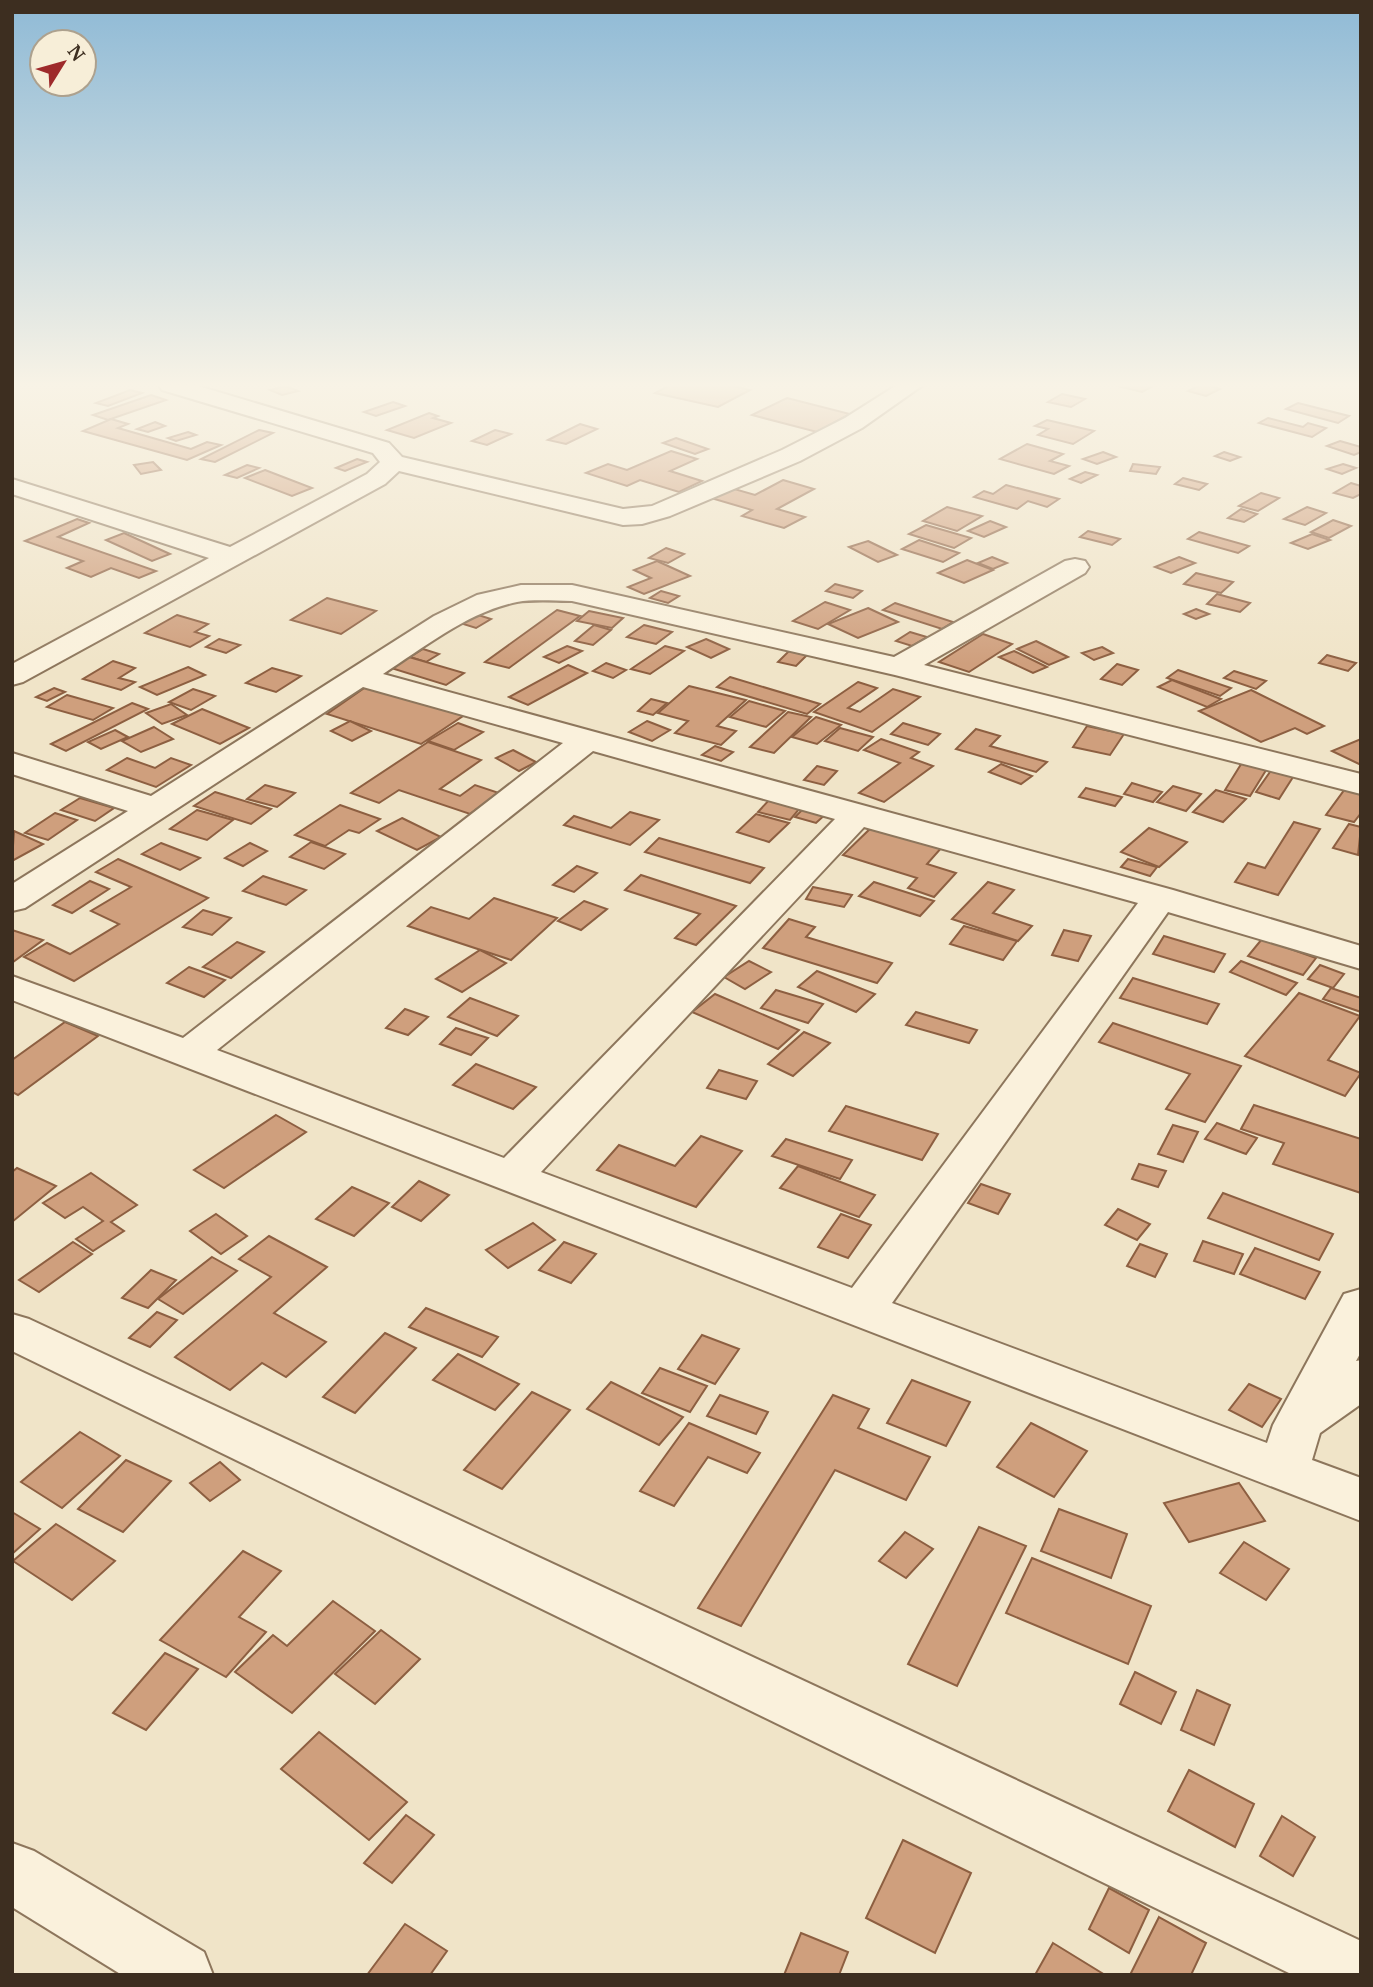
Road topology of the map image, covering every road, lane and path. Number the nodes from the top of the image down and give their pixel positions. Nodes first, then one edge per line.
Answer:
1 (377, 478) edge
2 (459, 478) edge
3 (743, 478) edge
4 (12, 486) edge
5 (232, 557) junction
6 (1075, 567) dead end
7 (898, 667) junction
8 (12, 676) edge
9 (360, 677) junction
10 (587, 740) junction
11 (12, 763) edge
12 (1361, 783) edge
13 (154, 808) junction
14 (856, 816) junction
15 (1160, 898) junction
16 (12, 900) edge
17 (1361, 958) edge
18 (12, 987) edge
19 (187, 1054) junction
20 (511, 1177) junction
21 (1361, 1306) edge
22 (861, 1311) junction
23 (12, 1331) edge
24 (1361, 1378) edge
25 (1298, 1425) junction
26 (1283, 1470) junction
27 (1361, 1500) edge
28 (12, 1872) edge
29 (1361, 1973) edge
30 (181, 1975) edge

1 - 5 street
2 - 3 street
4 - 5 street
5 - 8 street
6 - 7 street
7 - 9 street
7 - 12 street
9 - 10 street
9 - 13 street
10 - 14 street
10 - 19 street
11 - 13 street
13 - 16 street
14 - 15 street
14 - 20 street
15 - 17 street
15 - 22 street
18 - 19 street
19 - 20 street
20 - 22 street
21 - 25 street
22 - 26 street
23 - 29 street
24 - 25 street
25 - 26 street
26 - 27 street
28 - 30 street

